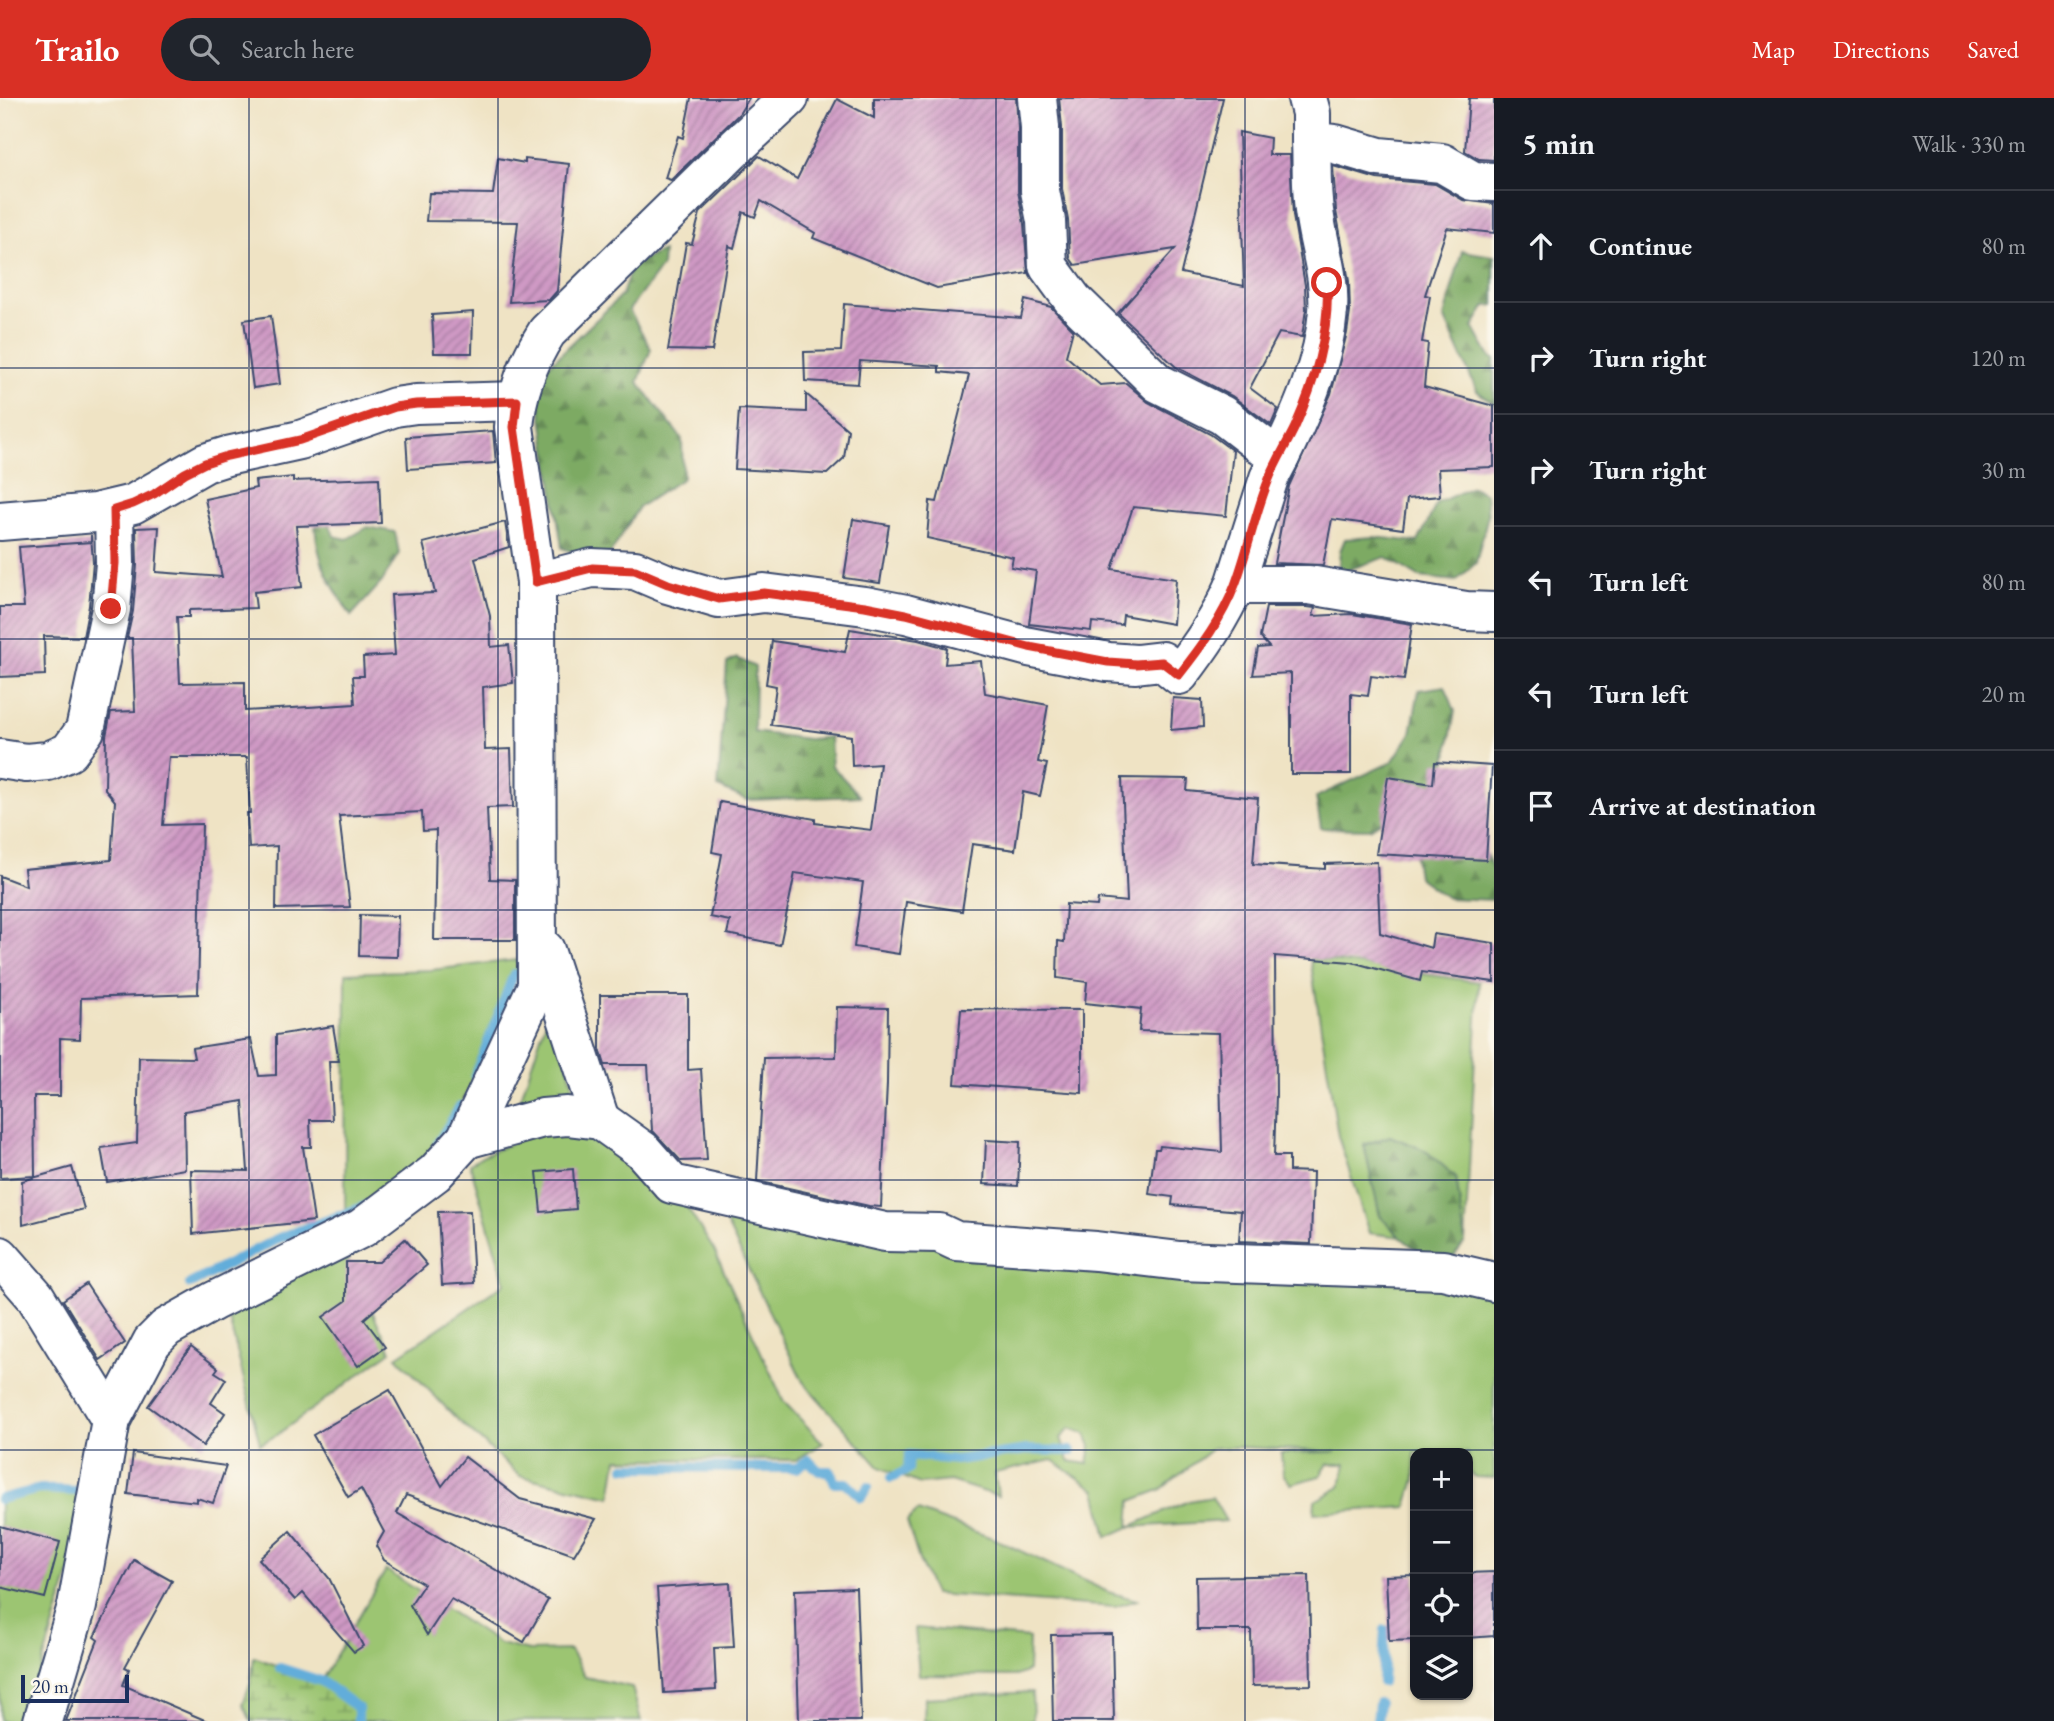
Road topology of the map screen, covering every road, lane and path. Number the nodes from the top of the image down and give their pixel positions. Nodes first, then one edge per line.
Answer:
1 (789, 98) edge
2 (1037, 98) edge
3 (1307, 98) edge
4 (1311, 141) junction
5 (1494, 182) edge
6 (517, 401) junction
7 (1280, 457) junction
8 (114, 510) junction
9 (0, 521) edge
10 (536, 582) junction
11 (1235, 586) junction
12 (1494, 612) edge
13 (0, 759) edge
14 (541, 935) dead end
15 (600, 1120) junction
16 (466, 1139) junction
17 (0, 1256) edge
18 (1494, 1283) edge
19 (111, 1420) junction
20 (43, 1721) edge

1 - 6 street
2 - 7 street
3 - 4 street
4 - 5 street
4 - 7 street
6 - 8 street
6 - 10 street
7 - 11 street
8 - 9 street
8 - 13 street
10 - 11 street
10 - 16 street
11 - 12 street
14 - 15 street
15 - 16 street
15 - 18 street
16 - 19 street
17 - 19 street
19 - 20 street

